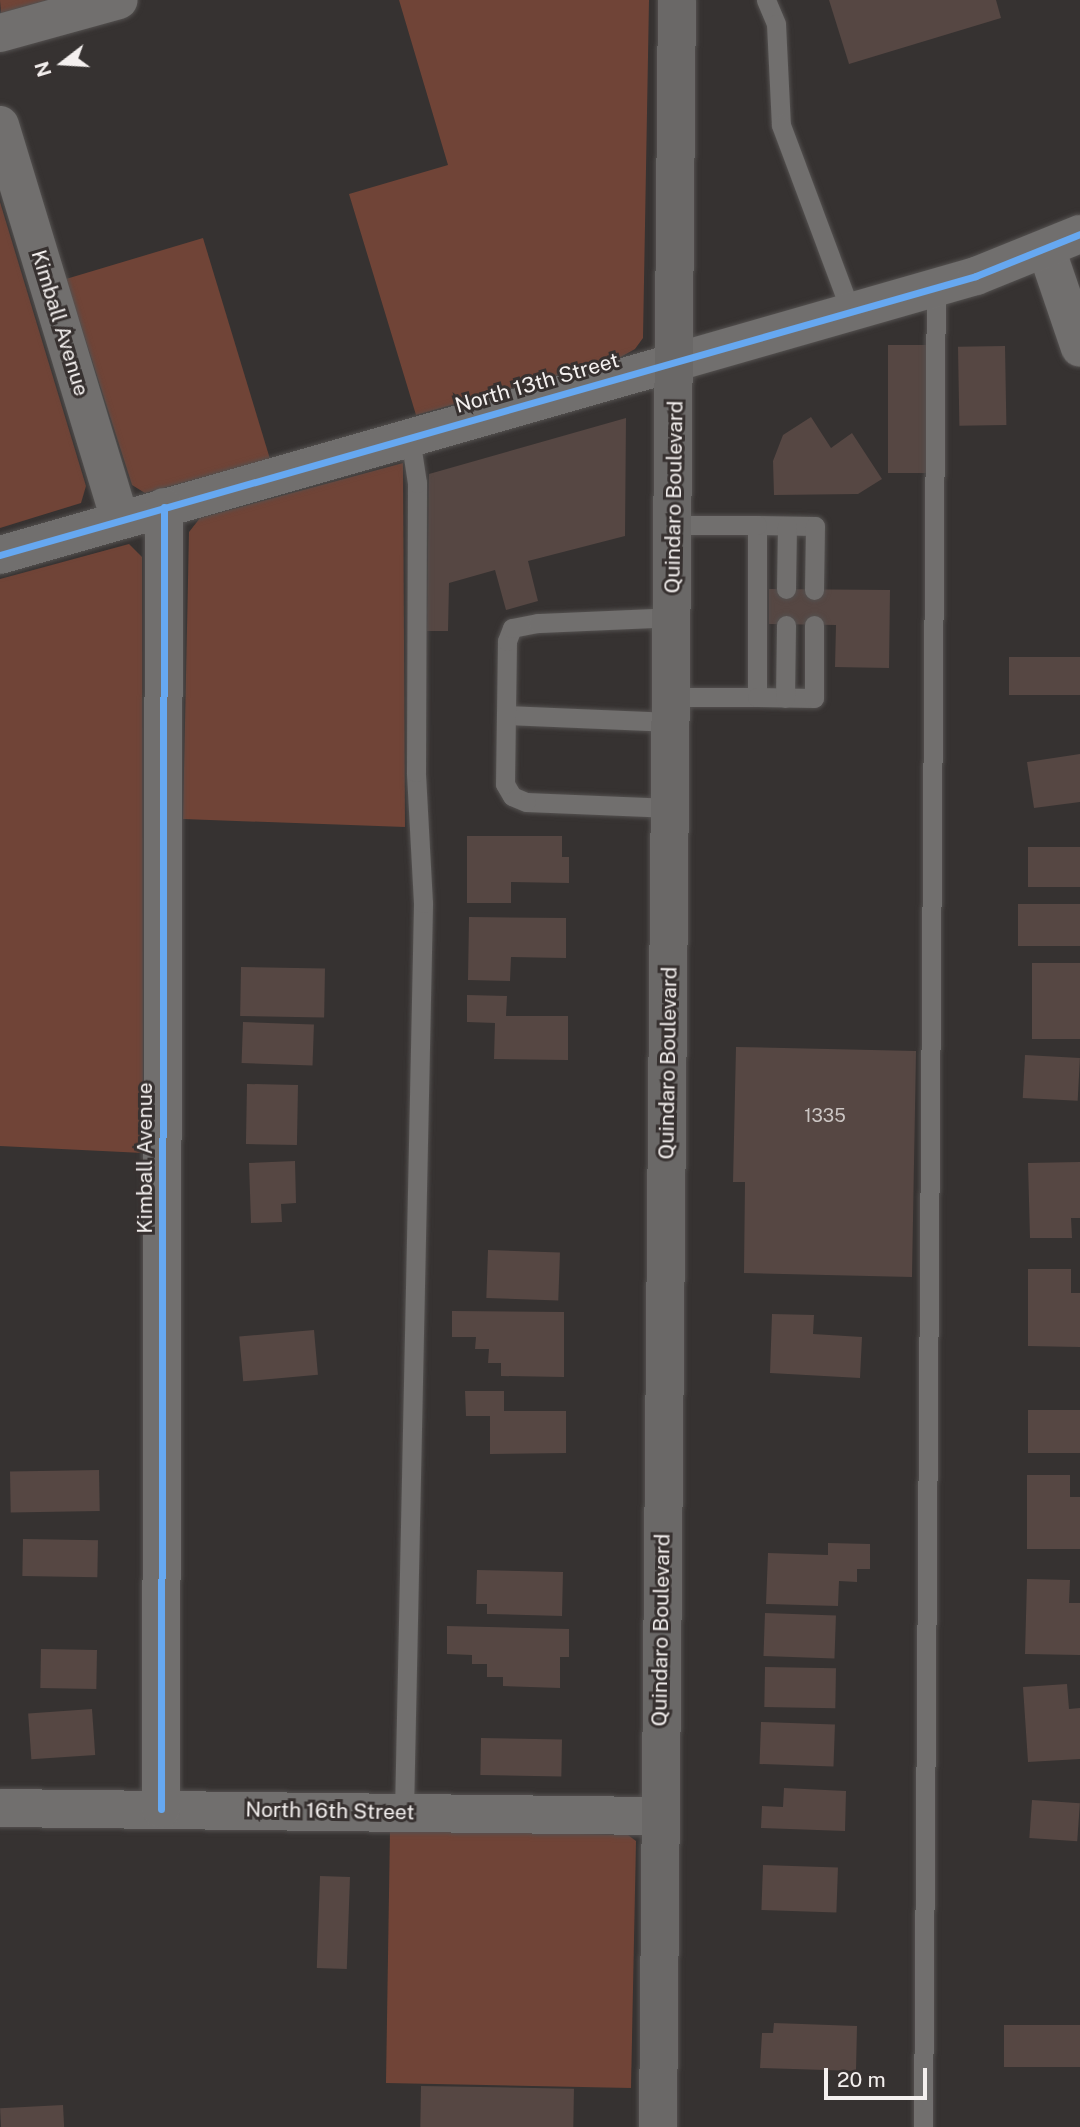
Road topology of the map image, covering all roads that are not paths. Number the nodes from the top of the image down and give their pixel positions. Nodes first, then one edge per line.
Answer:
1 (119, 0) edge
2 (677, 0) edge
3 (766, 0) edge
4 (0, 33) edge
5 (0, 125) edge
6 (1064, 243) edge
7 (936, 287) junction
8 (851, 312) junction
9 (1080, 348) edge
10 (676, 362) junction
11 (410, 437) junction
12 (164, 507) junction
13 (120, 520) junction
14 (674, 525) junction
15 (757, 525) junction
16 (787, 526) junction
17 (0, 555) edge
18 (786, 589) dead end
19 (814, 590) dead end
20 (673, 617) junction
21 (786, 625) dead end
22 (814, 625) dead end
23 (757, 697) junction
24 (785, 698) junction
25 (672, 709) junction
26 (506, 715) junction
27 (671, 808) junction
28 (0, 1808) edge
29 (161, 1809) junction
30 (404, 1812) junction
31 (659, 1816) junction
32 (658, 2127) edge
33 (923, 2127) edge

1 - 4 street
2 - 10 main road, Quindaro Boulevard
3 - 8 lane
5 - 13 street, Kimball Avenue
6 - 7 street, North 13th Street
6 - 9 street
7 - 8 street, North 13th Street
7 - 33 lane
8 - 10 street, North 13th Street
10 - 11 street, North 13th Street
10 - 14 main road, Quindaro Boulevard
11 - 12 street, North 13th Street
11 - 30 lane
12 - 13 street, North 13th Street
12 - 29 street, Kimball Avenue
13 - 17 street, North 13th Street
14 - 15 lane
14 - 20 main road, Quindaro Boulevard
15 - 16 lane
15 - 23 lane
16 - 18 lane
16 - 19 lane
20 - 25 main road, Quindaro Boulevard
20 - 26 lane
21 - 24 lane
22 - 24 lane
23 - 24 lane
23 - 25 lane
25 - 26 lane
25 - 27 main road, Quindaro Boulevard
26 - 27 lane
27 - 31 main road, Quindaro Boulevard
28 - 29 street, North 16th Street
29 - 30 street, North 16th Street
30 - 31 street, North 16th Street
31 - 32 main road, Quindaro Boulevard

